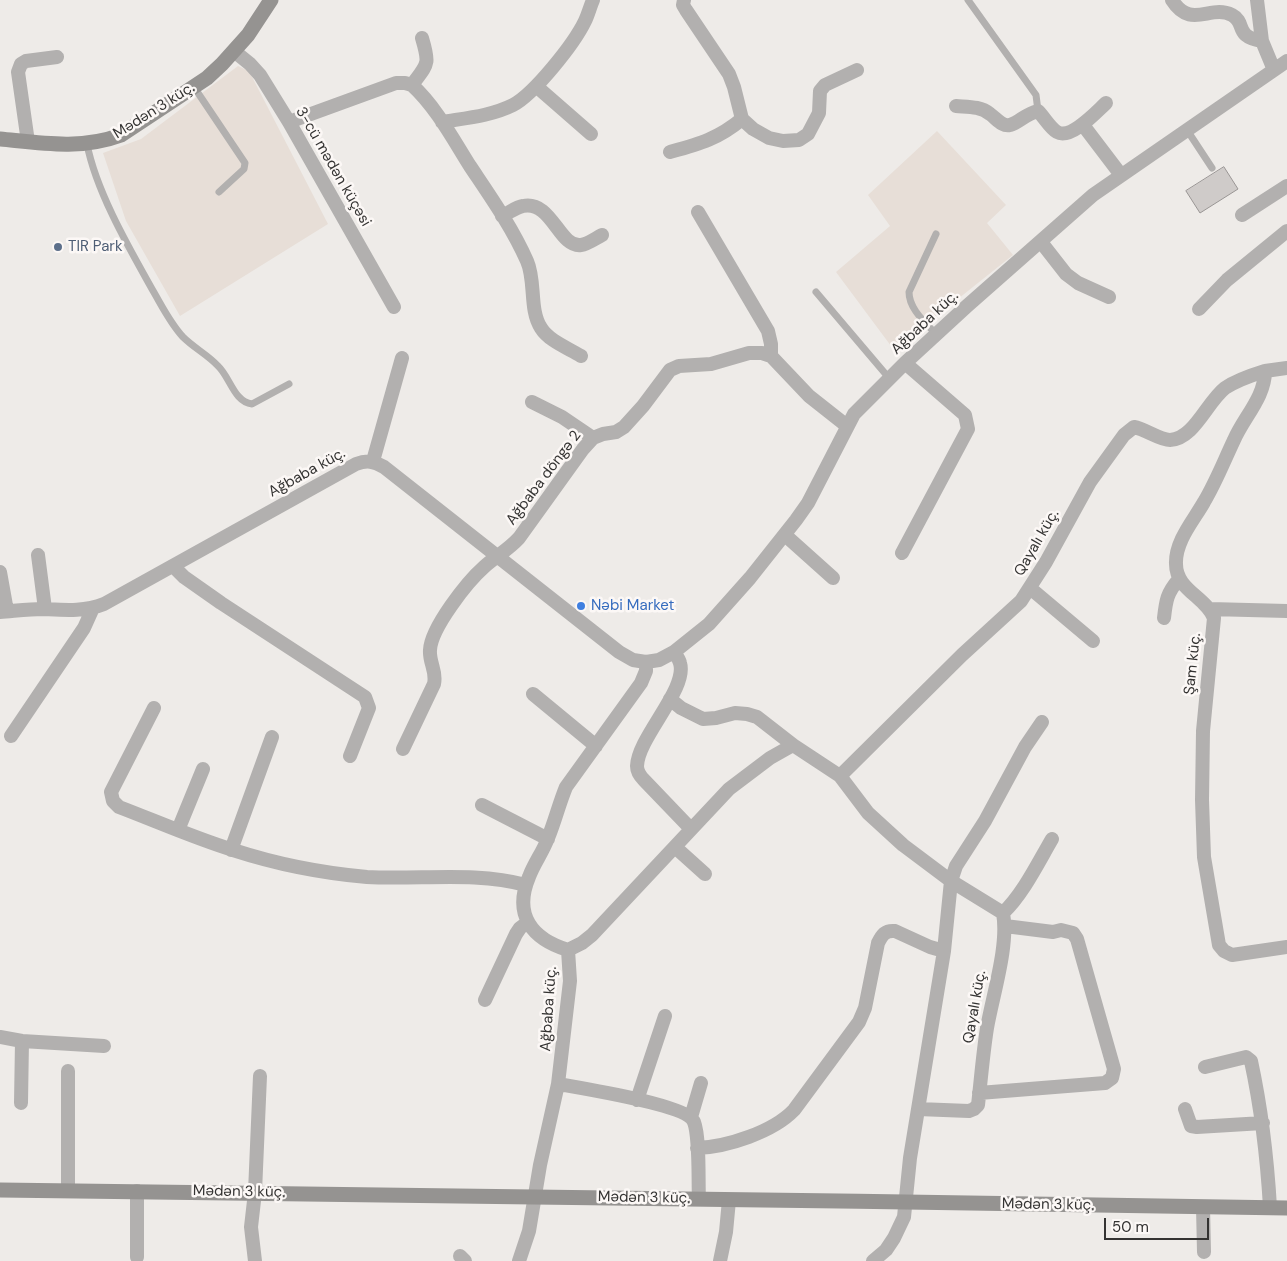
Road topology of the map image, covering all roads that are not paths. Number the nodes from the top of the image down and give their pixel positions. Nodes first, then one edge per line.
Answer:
1 (271, 0) edge
2 (593, 0) edge
3 (684, 0) edge
4 (968, 0) edge
5 (1172, 0) edge
6 (1257, 0) edge
7 (422, 38) dead end
8 (1262, 41) junction
9 (234, 52) junction
10 (57, 57) dead end
11 (1287, 61) edge
12 (857, 70) dead end
13 (1274, 70) junction
14 (412, 85) junction
15 (194, 86) junction
16 (536, 86) junction
17 (1106, 103) dead end
18 (956, 106) dead end
19 (1038, 111) junction
20 (742, 119) junction
21 (289, 122) junction
22 (442, 122) junction
23 (1083, 125) junction
24 (1187, 130) junction
25 (590, 134) dead end
26 (0, 139) edge
27 (28, 142) junction
28 (87, 144) junction
29 (670, 152) dead end
30 (1212, 168) dead end
31 (1121, 175) junction
32 (1287, 186) edge
33 (218, 192) dead end
34 (698, 212) dead end
35 (1242, 215) dead end
36 (502, 216) junction
37 (1287, 231) edge
38 (936, 234) dead end
39 (602, 235) dead end
40 (1041, 242) junction
41 (816, 292) dead end
42 (1109, 297) dead end
43 (394, 307) dead end
44 (1199, 309) dead end
45 (936, 334) junction
46 (581, 356) dead end
47 (771, 356) junction
48 (402, 358) dead end
49 (905, 364) junction
50 (1287, 368) edge
51 (1265, 371) junction
52 (889, 378) junction
53 (289, 384) dead end
54 (532, 402) dead end
55 (847, 426) junction
56 (593, 438) junction
57 (373, 461) junction
58 (785, 535) junction
59 (902, 553) dead end
60 (38, 555) dead end
61 (498, 557) junction
62 (173, 566) junction
63 (0, 572) edge
64 (833, 578) dead end
65 (1179, 579) junction
66 (1030, 588) junction
67 (93, 608) junction
68 (45, 609) junction
69 (1210, 609) junction
70 (1287, 611) edge
71 (4, 612) edge
72 (1164, 618) dead end
73 (1093, 641) dead end
74 (674, 652) junction
75 (646, 662) junction
76 (533, 694) dead end
77 (670, 699) junction
78 (154, 708) dead end
79 (1042, 722) dead end
80 (12, 736) dead end
81 (272, 737) dead end
82 (793, 745) junction
83 (596, 746) junction
84 (403, 749) dead end
85 (350, 756) dead end
86 (203, 769) dead end
87 (840, 776) junction
88 (482, 805) dead end
89 (691, 829) junction
90 (178, 830) junction
91 (548, 839) junction
92 (1052, 839) dead end
93 (675, 847) junction
94 (231, 850) junction
95 (705, 874) dead end
96 (951, 881) junction
97 (526, 885) junction
98 (1004, 919) junction
99 (528, 922) junction
100 (1287, 946) edge
101 (568, 950) junction
102 (944, 951) junction
103 (485, 1000) dead end
104 (665, 1016) dead end
105 (0, 1037) edge
106 (22, 1041) junction
107 (104, 1046) dead end
108 (1205, 1067) dead end
109 (68, 1071) dead end
110 (260, 1076) dead end
111 (701, 1083) dead end
112 (558, 1084) junction
113 (979, 1093) junction
114 (637, 1100) junction
115 (21, 1103) dead end
116 (1185, 1109) dead end
117 (918, 1110) junction
118 (691, 1117) junction
119 (1263, 1123) junction
120 (697, 1148) junction
121 (0, 1190) edge
122 (68, 1190) junction
123 (137, 1191) junction
124 (255, 1192) junction
125 (534, 1196) junction
126 (699, 1199) junction
127 (728, 1200) junction
128 (906, 1202) junction
129 (1203, 1207) junction
130 (1270, 1207) junction
131 (1287, 1208) edge
132 (1204, 1252) dead end
133 (137, 1257) dead end
134 (255, 1261) edge
135 (519, 1261) edge
136 (720, 1261) edge
137 (873, 1261) edge

1 - 9 main road, Mədən 3 küç.
2 - 16 street
3 - 20 street
4 - 19 lane
5 - 8 street
6 - 8 street
7 - 14 street
8 - 13 street
9 - 15 main road, Mədən 3 küç.
9 - 21 street, 3-cü mədən küçəsi
10 - 27 street
11 - 13 street, Ağbaba küç.
12 - 20 street
13 - 24 street, Ağbaba küç.
14 - 21 street
14 - 22 street
15 - 28 main road, Mədən 3 küç.
15 - 33 lane
16 - 22 street
16 - 25 street
17 - 23 street
18 - 19 street
19 - 23 street
20 - 29 street
21 - 43 street, 3-cü mədən küçəsi
22 - 36 street
23 - 31 street
24 - 30 lane
24 - 31 street, Ağbaba küç.
26 - 27 main road, Mədən 3 küç.
27 - 28 main road, Mədən 3 küç.
28 - 53 lane
31 - 40 street, Ağbaba küç.
32 - 35 street
34 - 47 street
36 - 39 street
36 - 46 street
37 - 44 street
38 - 45 lane
40 - 42 street
40 - 45 street, Ağbaba küç.
41 - 52 lane
45 - 49 street, Ağbaba küç.
47 - 55 street
47 - 56 street, Ağbaba döngə 2
48 - 57 street
49 - 52 street, Ağbaba küç.
49 - 59 street
50 - 51 street
51 - 65 street
51 - 66 street, Qayalı küç.
52 - 55 street, Ağbaba küç.
54 - 56 street
55 - 58 street, Ağbaba küç.
56 - 61 street, Ağbaba döngə 2
57 - 61 street
57 - 62 street, Ağbaba küç.
58 - 64 street
58 - 74 street, Ağbaba küç.
60 - 68 street
61 - 75 street
61 - 84 street, Ağbaba döngə 2
62 - 67 street, Ağbaba küç.
62 - 85 street
63 - 71 street
65 - 69 street
65 - 72 street
66 - 73 street
66 - 87 street, Qayalı küç.
67 - 68 street, Ağbaba küç.
67 - 80 street
68 - 71 street, Ağbaba küç.
69 - 70 street
69 - 100 street, Şam küç.
74 - 75 street, Ağbaba küç.
74 - 77 street
75 - 83 street
76 - 83 street
77 - 82 street
77 - 89 street
78 - 90 street
79 - 96 street
81 - 94 street
82 - 87 street
82 - 89 street
83 - 91 street
86 - 90 street
87 - 96 street
88 - 91 street
89 - 93 street
90 - 94 street
91 - 97 street
92 - 98 street
93 - 95 street
93 - 101 street
94 - 97 street
96 - 98 street
96 - 102 street
97 - 99 street
98 - 113 street, Qayalı küç.
98 - 113 street
99 - 101 street, Ağbaba küç.
99 - 103 street
101 - 112 street, Ağbaba küç.
102 - 117 street
102 - 120 street
104 - 114 street
105 - 106 street
106 - 107 street
106 - 115 street
108 - 119 street
109 - 122 street
110 - 124 street
111 - 118 street
112 - 114 street
112 - 125 street, Ağbaba küç.
113 - 117 street, Qayalı küç.
114 - 118 street
116 - 119 street
117 - 128 street
118 - 120 street
119 - 130 street
120 - 126 street
121 - 122 main road, Mədən 3 küç.
122 - 123 main road, Mədən 3 küç.
123 - 124 main road, Mədən 3 küç.
123 - 133 street
124 - 125 main road, Mədən 3 küç.
124 - 134 street
125 - 126 main road, Mədən 3 küç.
125 - 135 street, Ağbaba küç.
126 - 127 main road, Mədən 3 küç.
127 - 128 main road, Mədən 3 küç.
127 - 136 street
128 - 129 main road, Mədən 3 küç.
128 - 137 street
129 - 130 main road, Mədən 3 küç.
129 - 132 street
130 - 131 main road, Mədən 3 küç.

